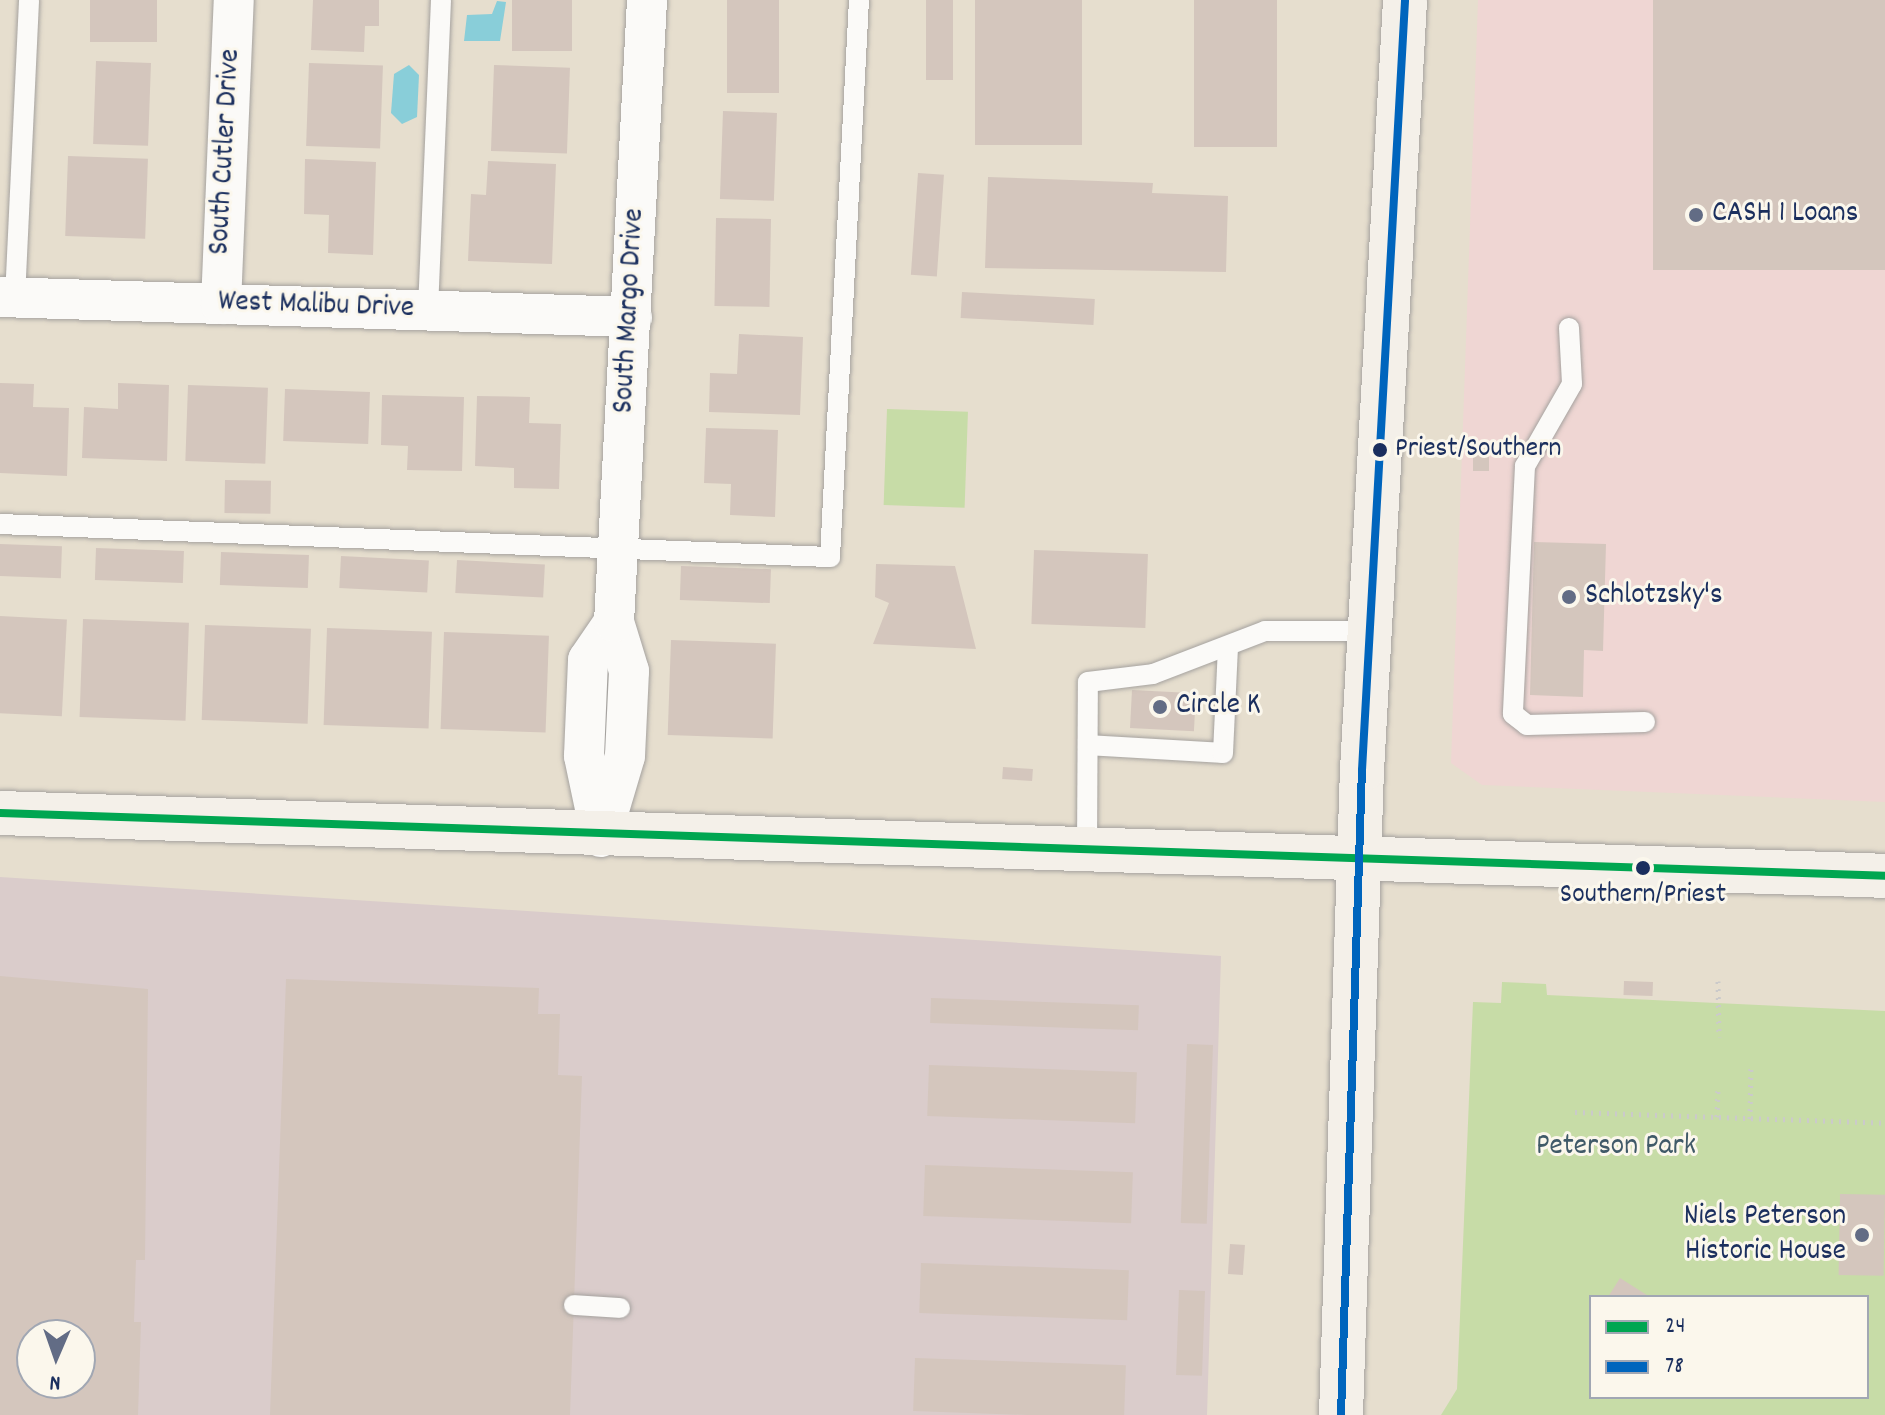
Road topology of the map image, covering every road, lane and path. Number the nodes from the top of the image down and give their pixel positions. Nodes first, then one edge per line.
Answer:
1 (29, 0) edge
2 (234, 0) edge
3 (441, 0) edge
4 (647, 0) edge
5 (859, 0) edge
6 (1405, 0) edge
7 (8, 298) edge
8 (221, 304) junction
9 (428, 310) junction
10 (632, 317) junction
11 (1569, 328) dead end
12 (0, 524) edge
13 (618, 549) junction
14 (1369, 631) junction
15 (1228, 646) junction
16 (1645, 722) dead end
17 (1088, 745) junction
18 (0, 813) edge
19 (601, 837) junction
20 (1087, 853) junction
21 (1359, 860) junction
22 (1885, 876) edge
23 (1718, 981) dead end
24 (1719, 1037) dead end
25 (1751, 1064) dead end
26 (1718, 1090) dead end
27 (1575, 1112) dead end
28 (1717, 1117) junction
29 (1750, 1119) junction
30 (1885, 1123) edge
31 (574, 1305) dead end
32 (620, 1308) dead end
33 (1341, 1415) edge

1 - 7 lane
2 - 8 street, South Cutler Drive
3 - 9 lane
4 - 10 street, South Margo Drive
5 - 13 lane
6 - 14 main road
7 - 8 street, West Malibu Drive
8 - 9 street, West Malibu Drive
9 - 10 street, West Malibu Drive
10 - 13 street, South Margo Drive
11 - 16 lane
12 - 13 lane
13 - 19 street, South Margo Drive
14 - 15 lane
14 - 21 main road
15 - 17 lane
15 - 17 lane
17 - 20 lane
18 - 19 main road
19 - 20 main road
20 - 21 main road
21 - 22 main road
21 - 33 main road
23 - 24 path
25 - 29 path
26 - 28 path
27 - 28 path
28 - 29 path
29 - 30 path
31 - 32 lane

